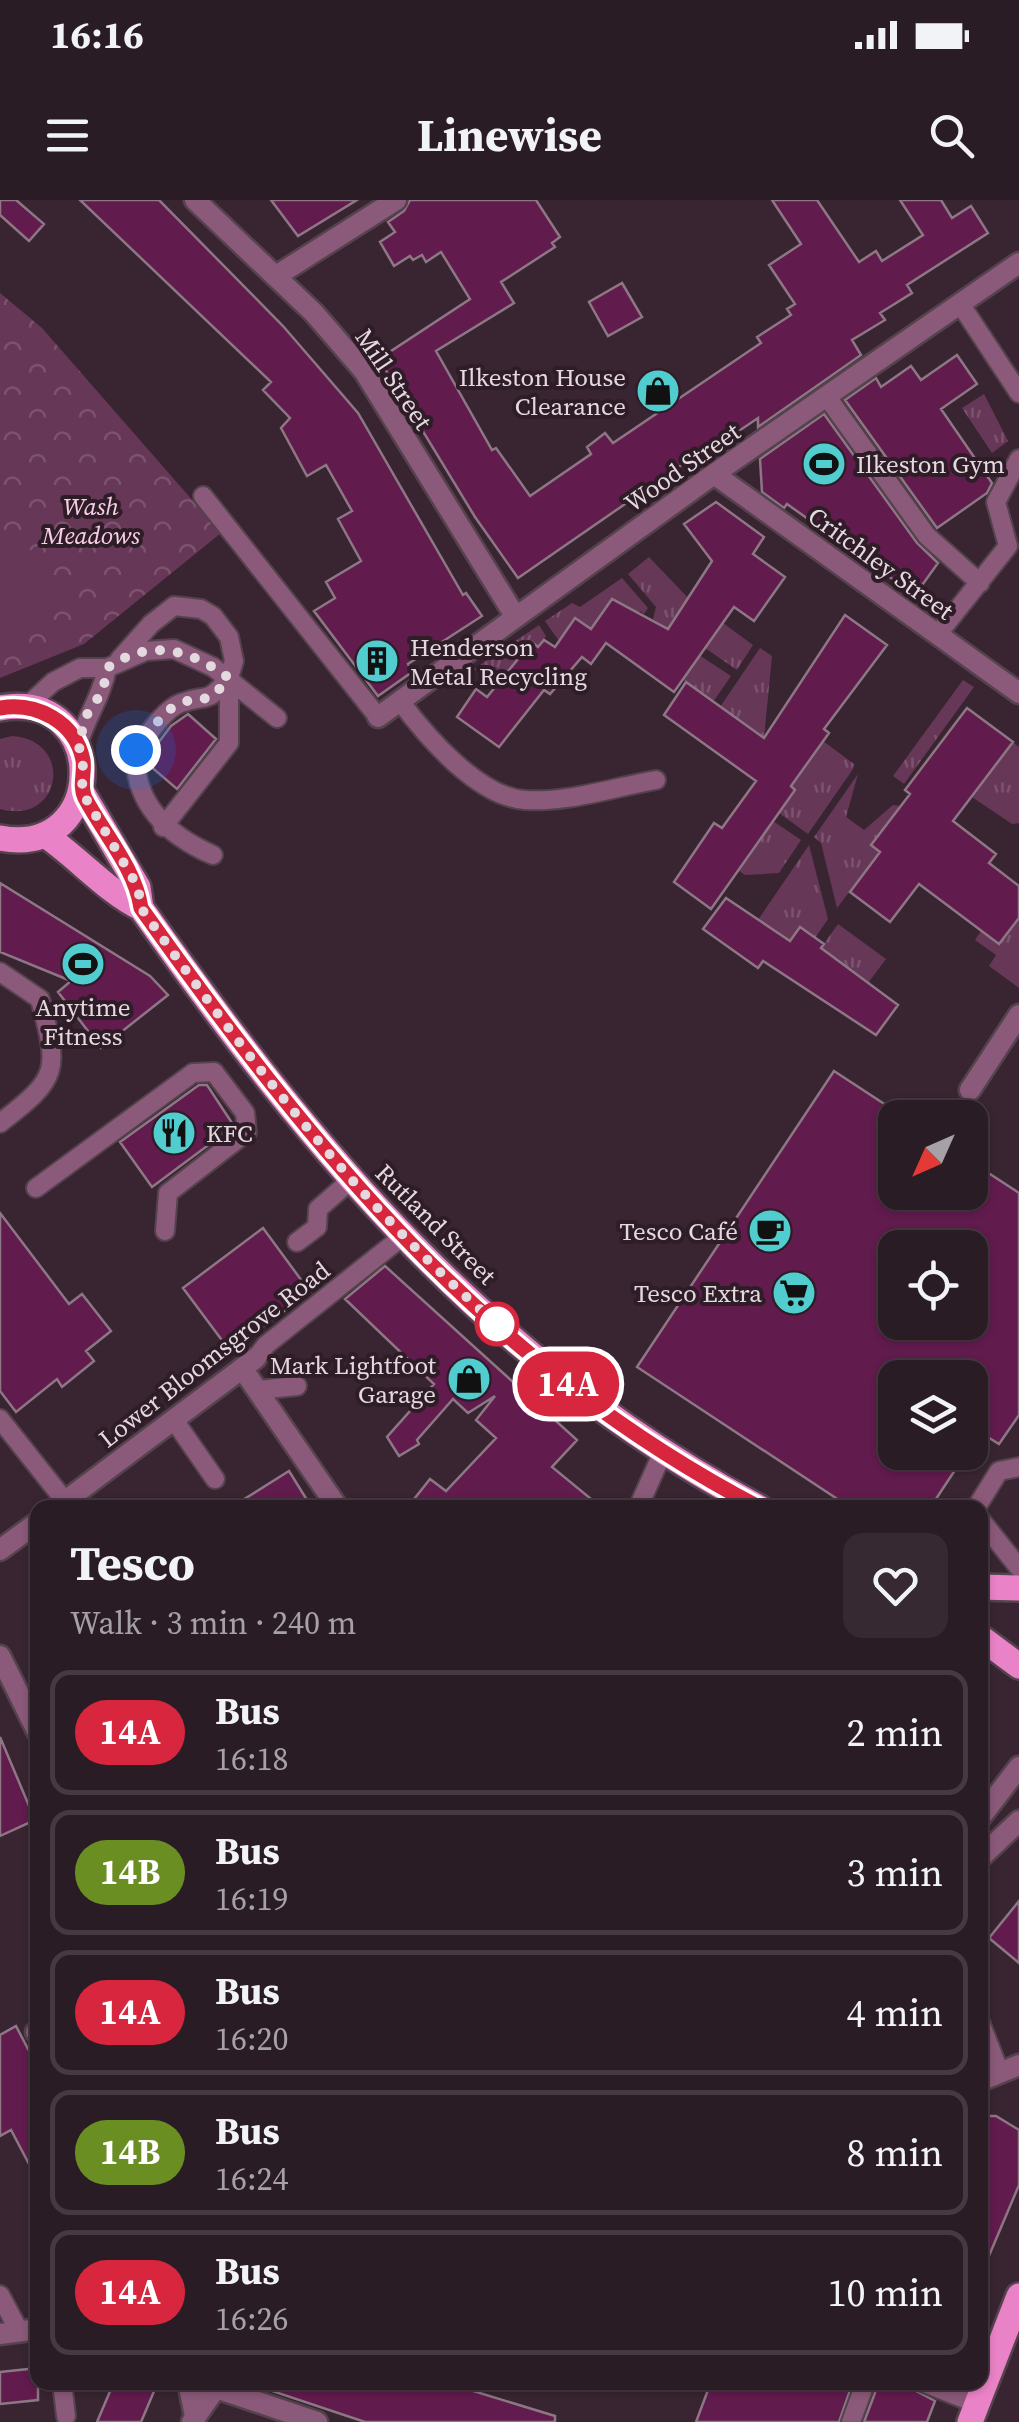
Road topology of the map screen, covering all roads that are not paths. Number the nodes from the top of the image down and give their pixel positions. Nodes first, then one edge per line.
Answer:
1 (195, 200) edge
2 (396, 200) edge
3 (1019, 264) edge
4 (276, 276) junction
5 (961, 305) junction
6 (1019, 393) edge
7 (827, 397) junction
8 (1019, 459) edge
9 (714, 474) junction
10 (203, 496) dead end
11 (980, 582) junction
12 (516, 616) junction
13 (938, 634) junction
14 (113, 664) junction
15 (229, 678) junction
16 (1019, 692) edge
17 (400, 700) junction
18 (26, 706) junction
19 (0, 708) edge
20 (378, 717) joint
21 (277, 718) dead end
22 (78, 744) junction
23 (656, 780) dead end
24 (82, 792) junction
25 (163, 827) junction
26 (45, 835) junction
27 (0, 838) edge
28 (213, 855) dead end
29 (141, 908) junction
30 (0, 972) edge
31 (1019, 1015) edge
32 (970, 1090) dead end
33 (0, 1124) edge
34 (350, 1181) junction
35 (36, 1188) dead end
36 (164, 1231) dead end
37 (402, 1237) junction
38 (298, 1242) dead end
39 (249, 1363) junction
40 (297, 1386) dead end
41 (258, 1390) junction
42 (0, 1419) edge
43 (174, 1420) junction
44 (662, 1454) junction
45 (1019, 1467) edge
46 (215, 1479) dead end
47 (58, 1500) edge
48 (66, 1500) edge
49 (333, 1500) edge
50 (642, 1500) edge
51 (745, 1500) edge
52 (981, 1500) edge
53 (30, 1528) edge
54 (988, 1529) edge
55 (0, 1550) edge
56 (1019, 1568) edge
57 (988, 1587) edge
58 (1019, 1588) edge
59 (988, 1644) edge
60 (0, 1656) edge
61 (1019, 1666) edge
62 (30, 1717) edge
63 (1019, 1768) edge
64 (988, 1808) edge
65 (1019, 1820) edge
66 (988, 1850) edge
67 (988, 2042) edge
68 (1000, 2073) edge
69 (0, 2295) edge
70 (1019, 2296) edge
71 (19, 2332) edge
72 (988, 2375) edge
73 (63, 2390) edge
74 (189, 2390) edge
75 (214, 2390) edge
76 (231, 2390) edge
77 (863, 2390) edge
78 (935, 2390) edge
79 (973, 2413) edge
80 (66, 2416) dead end
81 (194, 2419) edge
82 (317, 2422) edge
83 (851, 2422) edge

1 - 4 street, Mill Street
2 - 4 street
3 - 5 street, Wood Street
4 - 12 street, Mill Street
5 - 6 lane
5 - 7 street, Wood Street
7 - 9 street, Wood Street
7 - 11 lane
8 - 11 lane
9 - 12 street, Wood Street
9 - 13 street, Critchley Street
10 - 20 lane
11 - 13 lane
12 - 17 street, Wood Street
13 - 16 street, Critchley Street
14 - 15 lane
14 - 15 lane
14 - 18 lane
14 - 22 lane
15 - 21 lane
15 - 25 lane
15 - 25 lane
17 - 20 street, Wood Street
17 - 23 lane
18 - 19 main road
18 - 22 main road
22 - 24 main road
24 - 26 main road
24 - 29 main road, Rutland Street
25 - 28 lane
26 - 27 main road
26 - 29 main road, Rutland Street
29 - 34 main road, Rutland Street
30 - 33 lane
31 - 32 street
34 - 37 main road, Rutland Street
34 - 38 lane
35 - 36 lane
37 - 39 lane, Lower Bloomsgrove Road
37 - 44 main road, Rutland Street
39 - 41 street
39 - 43 street, Lower Bloomsgrove Road
40 - 41 lane
41 - 49 street
42 - 47 lane
43 - 46 lane
43 - 48 street, Lower Bloomsgrove Road
44 - 50 lane
44 - 51 main road, Rutland Street
45 - 52 lane
53 - 55 street
54 - 56 lane
57 - 58 main road
59 - 61 main road
60 - 62 street
63 - 64 street
65 - 66 street
67 - 68 lane
69 - 71 lane
70 - 72 main road
73 - 80 lane
74 - 81 street
75 - 81 street
76 - 82 street
77 - 83 lane
78 - 79 lane

